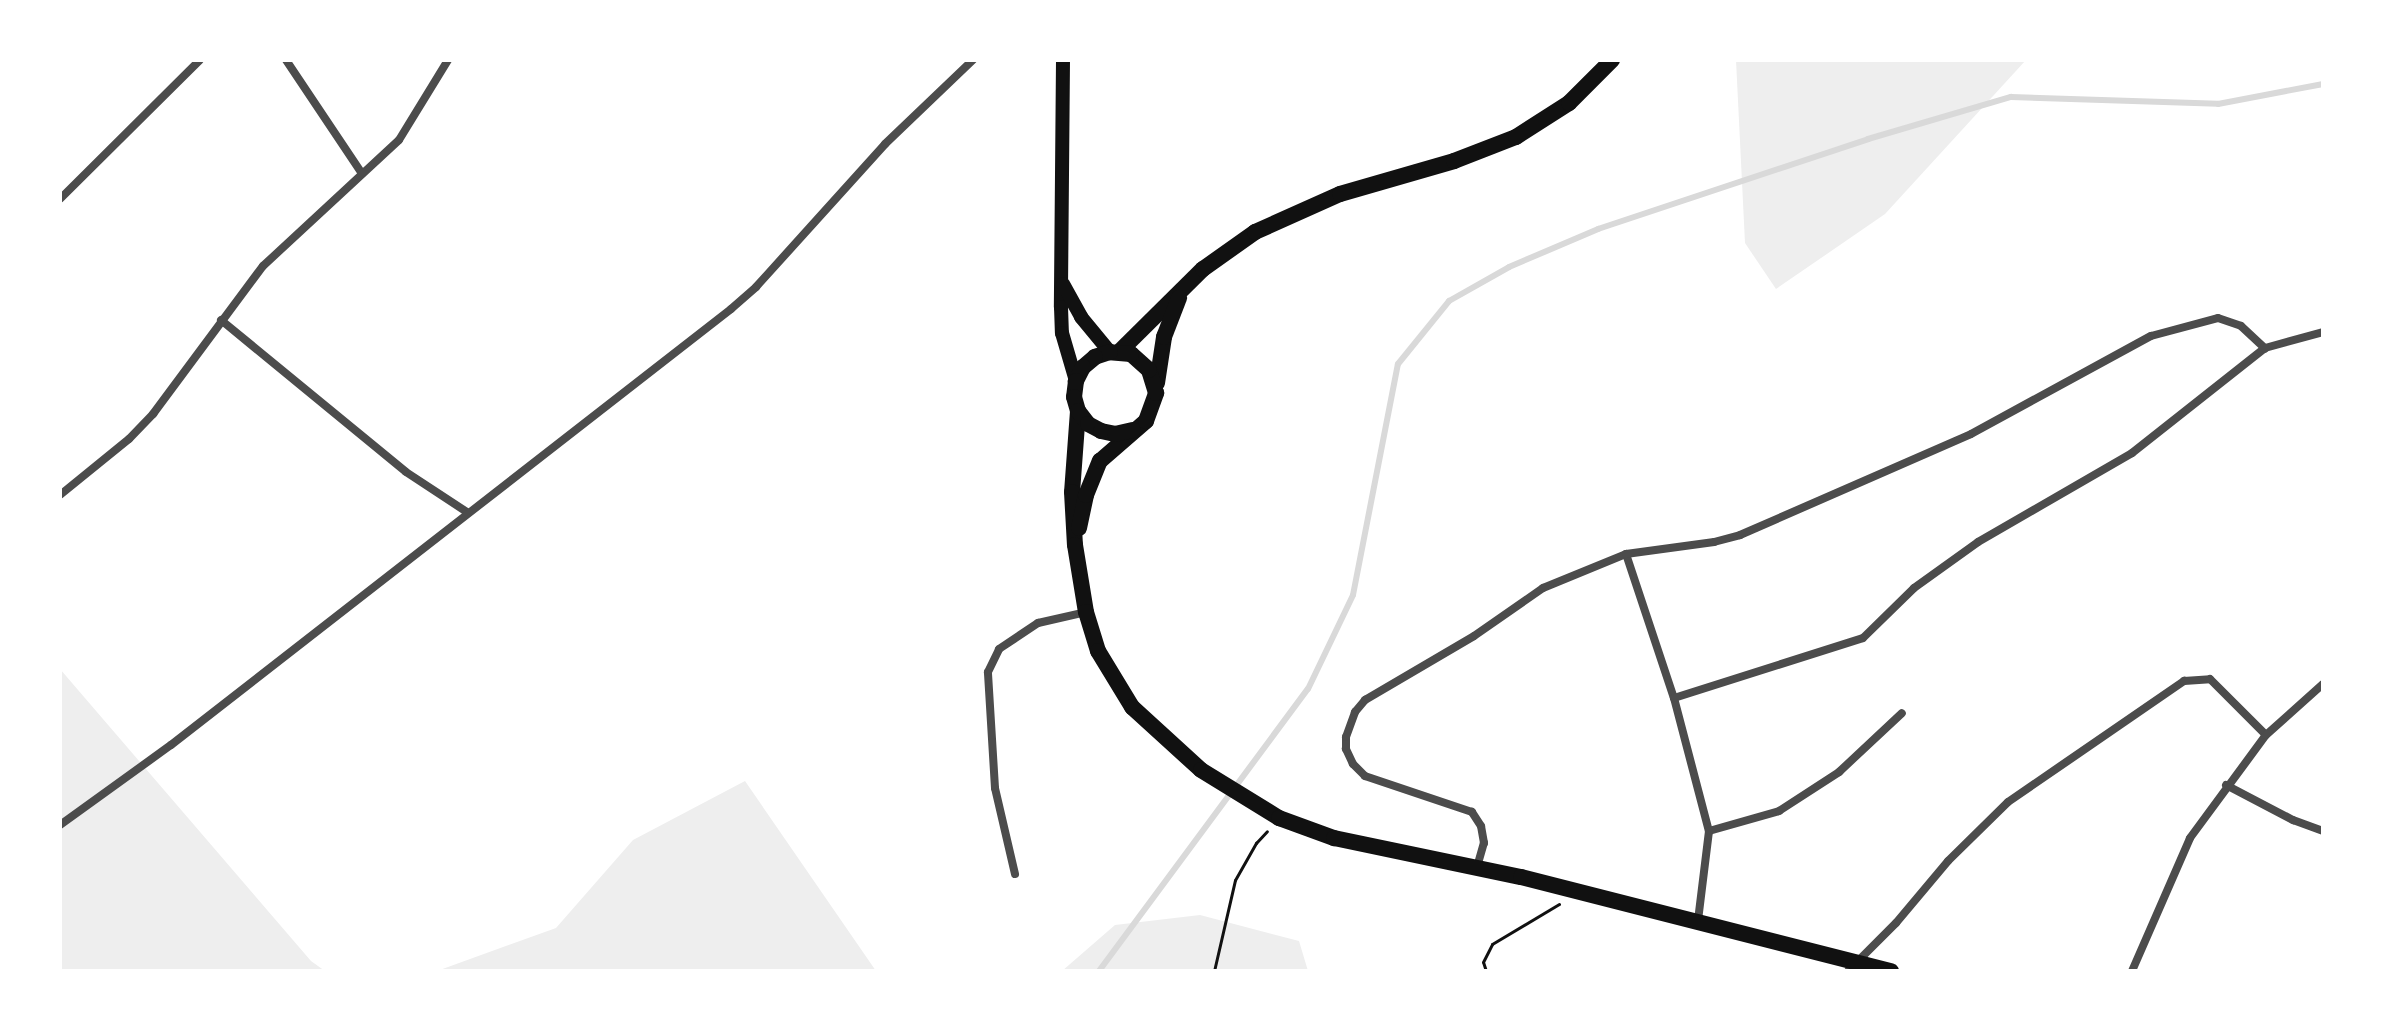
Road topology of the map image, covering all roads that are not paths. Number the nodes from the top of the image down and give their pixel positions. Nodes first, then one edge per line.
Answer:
1 (200, 60) edge
2 (286, 60) edge
3 (448, 60) edge
4 (973, 60) edge
5 (1063, 60) edge
6 (1612, 60) edge
7 (361, 172) junction
8 (60, 199) edge
9 (1061, 280) junction
10 (1184, 286) junction
11 (221, 320) junction
12 (2323, 332) edge
13 (2265, 348) junction
14 (1114, 352) junction
15 (1076, 381) junction
16 (1156, 393) junction
17 (1078, 411) junction
18 (1133, 430) junction
19 (60, 495) edge
20 (467, 512) junction
21 (1075, 545) junction
22 (1626, 554) junction
23 (1086, 612) junction
24 (2323, 684) edge
25 (1674, 698) junction
26 (1902, 713) dead end
27 (2266, 735) junction
28 (2226, 785) junction
29 (60, 825) edge
30 (1709, 831) junction
31 (2323, 831) edge
32 (1477, 867) junction
33 (1015, 874) dead end
34 (1698, 921) junction
35 (1854, 966) edge
36 (1891, 971) edge
37 (2132, 971) edge

1 - 8 street
2 - 7 street
3 - 7 street
4 - 20 street
5 - 9 main road
6 - 10 main road
7 - 11 street
9 - 14 main road
9 - 15 main road
10 - 14 main road
10 - 16 main road
11 - 19 street
11 - 20 street
12 - 13 street
13 - 22 street
13 - 25 street
14 - 15 main road
14 - 16 main road
15 - 17 main road
16 - 18 main road
17 - 18 main road
17 - 21 main road
18 - 21 main road
20 - 29 street
21 - 23 main road
22 - 25 street
22 - 32 street
23 - 32 main road
23 - 33 street
24 - 27 street
25 - 30 street
26 - 30 street
27 - 28 street
27 - 35 street
28 - 31 street
28 - 37 street
30 - 34 street
32 - 34 main road
34 - 35 main road
35 - 36 main road

